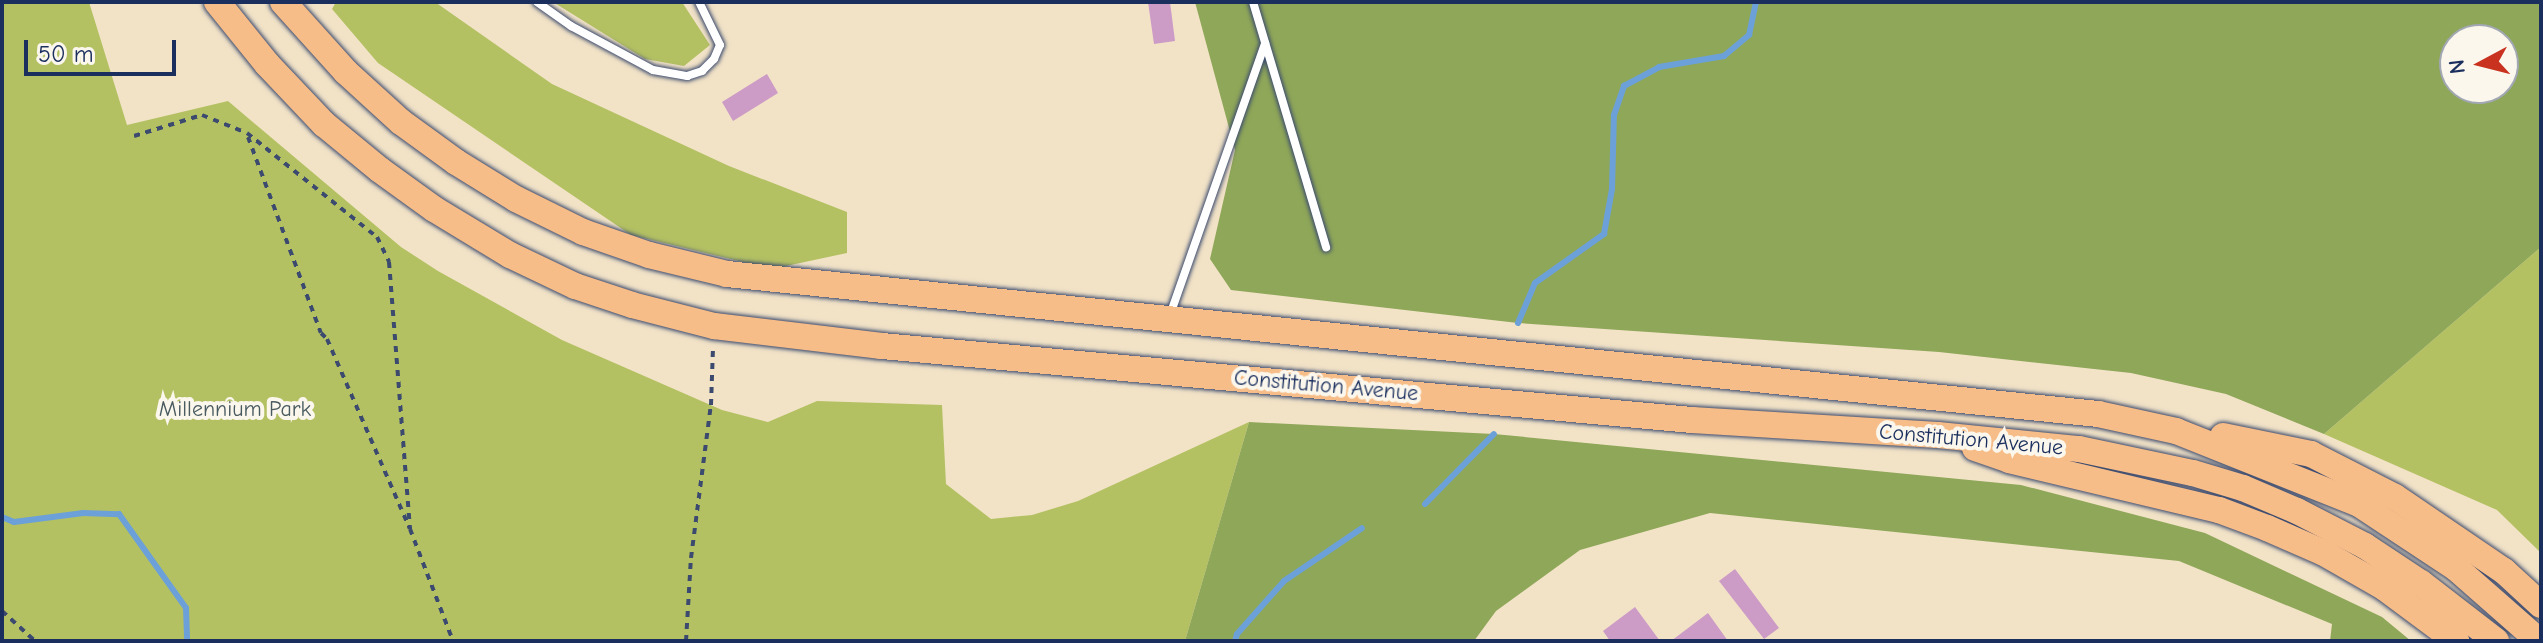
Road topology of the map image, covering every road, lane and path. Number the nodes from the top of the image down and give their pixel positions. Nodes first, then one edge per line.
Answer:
1 (217, 2) edge
2 (283, 2) edge
3 (537, 2) edge
4 (699, 2) edge
5 (1253, 2) edge
6 (1265, 43) junction
7 (247, 133) junction
8 (134, 136) dead end
9 (1326, 247) dead end
10 (1168, 320) junction
11 (714, 326) junction
12 (2176, 431) junction
13 (1938, 435) junction
14 (410, 529) junction
15 (2541, 605) edge
16 (2, 611) edge
17 (35, 641) edge
18 (453, 641) edge
19 (686, 641) edge
20 (2456, 641) edge
21 (2496, 641) edge
22 (2539, 641) edge

1 - 11 main road, Constitution Avenue
2 - 10 main road, Constitution Avenue
3 - 4 lane
5 - 6 lane
6 - 9 lane
6 - 10 lane
7 - 8 path
7 - 14 path
7 - 14 path
10 - 12 main road, Constitution Avenue
11 - 13 main road, Constitution Avenue
11 - 19 path
12 - 15 main road
12 - 22 main road, Constitution Avenue
13 - 20 main road
13 - 21 main road, Constitution Avenue
14 - 18 path
16 - 17 path

